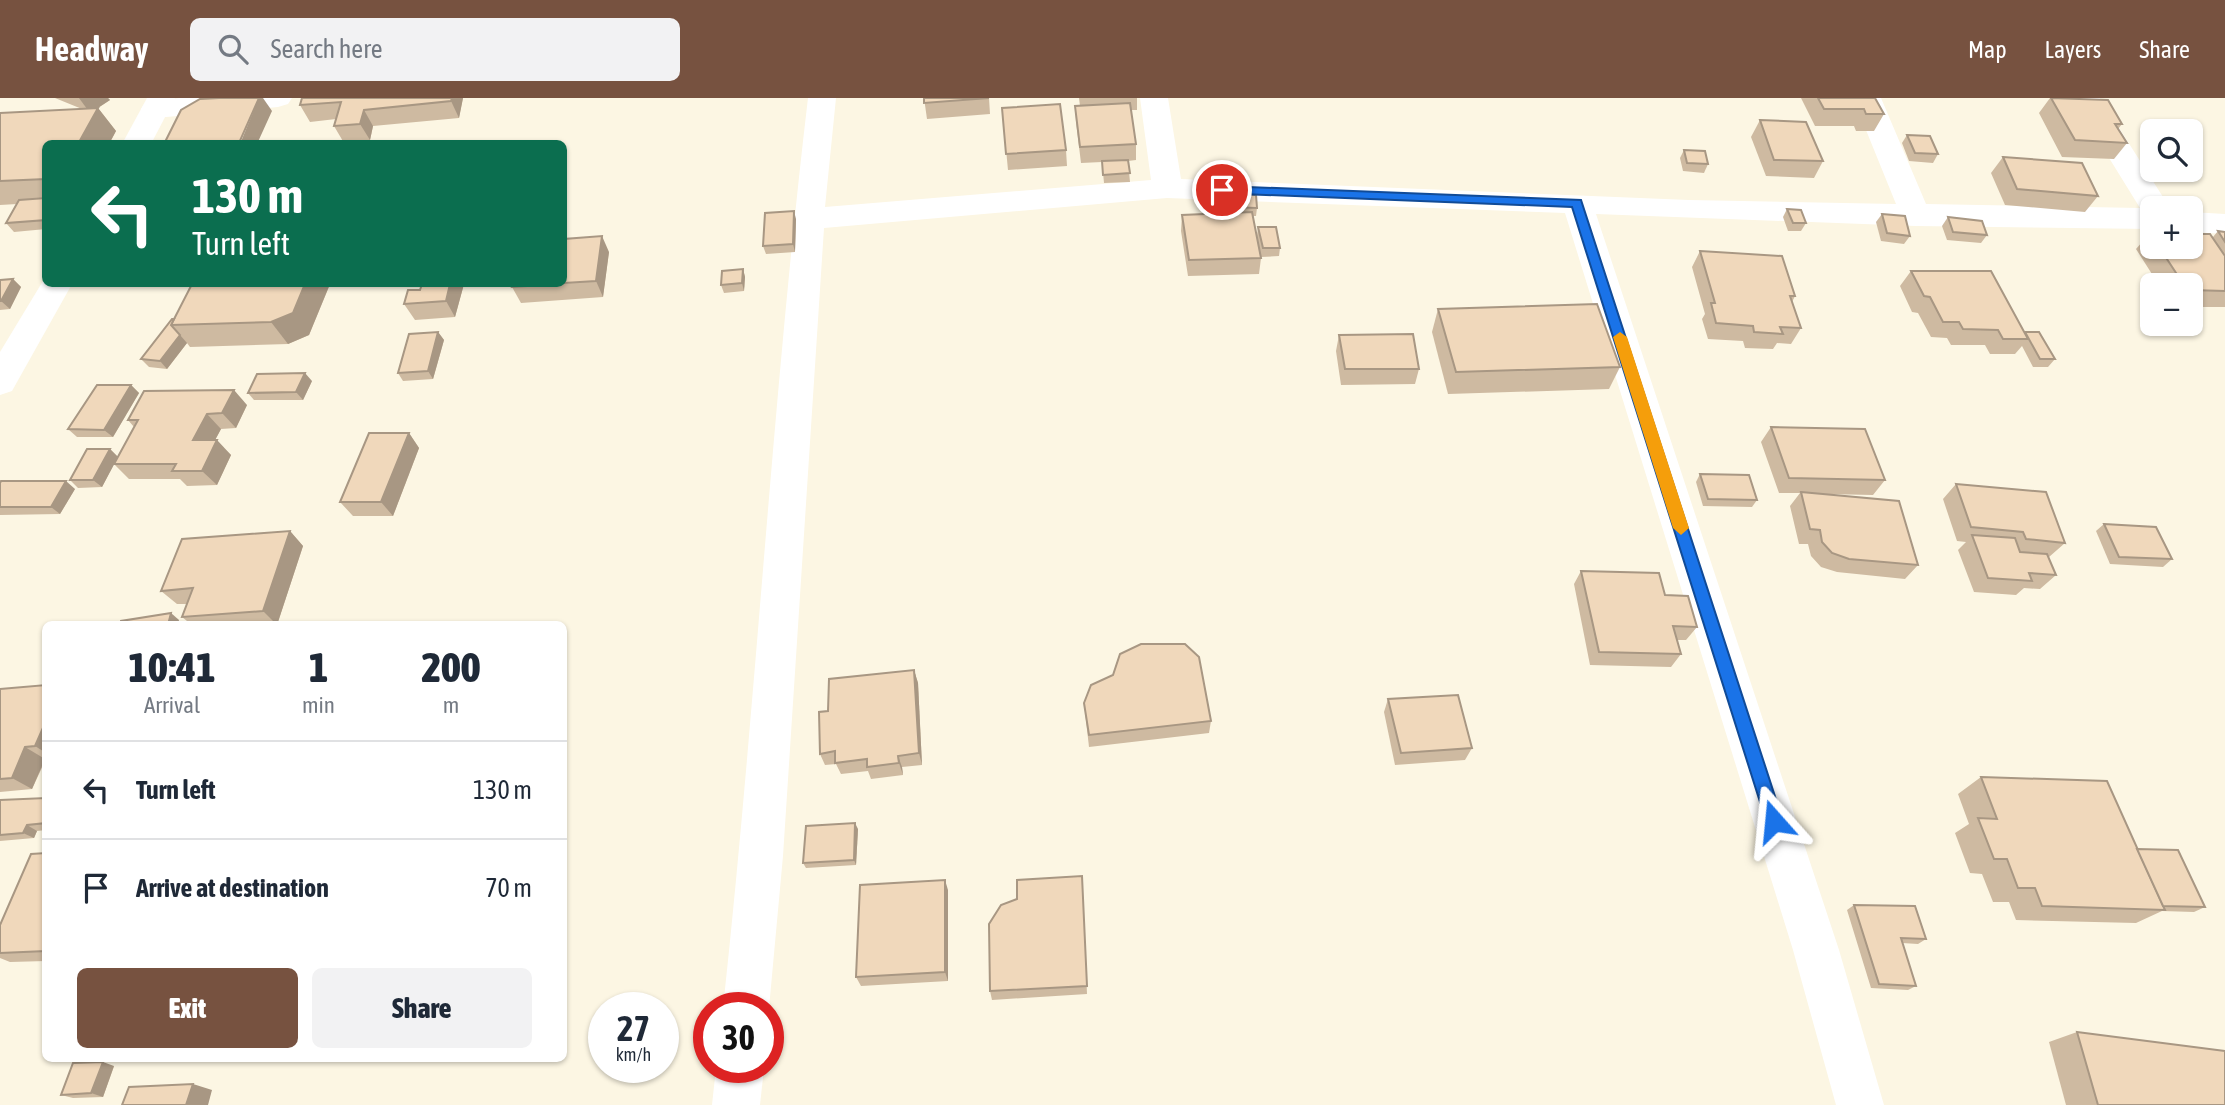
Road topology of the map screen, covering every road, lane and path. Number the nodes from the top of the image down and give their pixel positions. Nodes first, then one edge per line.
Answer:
1 (278, 98) edge
2 (822, 98) edge
3 (1154, 98) edge
4 (1867, 98) edge
5 (2086, 98) edge
6 (158, 103) edge
7 (138, 140) edge
8 (1167, 188) junction
9 (2147, 196) edge
10 (1577, 203) junction
11 (1916, 216) junction
12 (809, 219) junction
13 (2140, 219) edge
14 (2203, 223) edge
15 (2225, 224) edge
16 (53, 287) edge
17 (0, 382) edge
18 (748, 992) edge
19 (738, 1083) edge
20 (736, 1105) edge
21 (1860, 1105) edge

1 - 6 street
2 - 12 street
3 - 8 street
4 - 11 street
5 - 9 street
6 - 7 street
8 - 10 street
8 - 12 street
10 - 11 street
10 - 21 street
11 - 13 street
12 - 18 street
14 - 15 street
16 - 17 street
19 - 20 street

